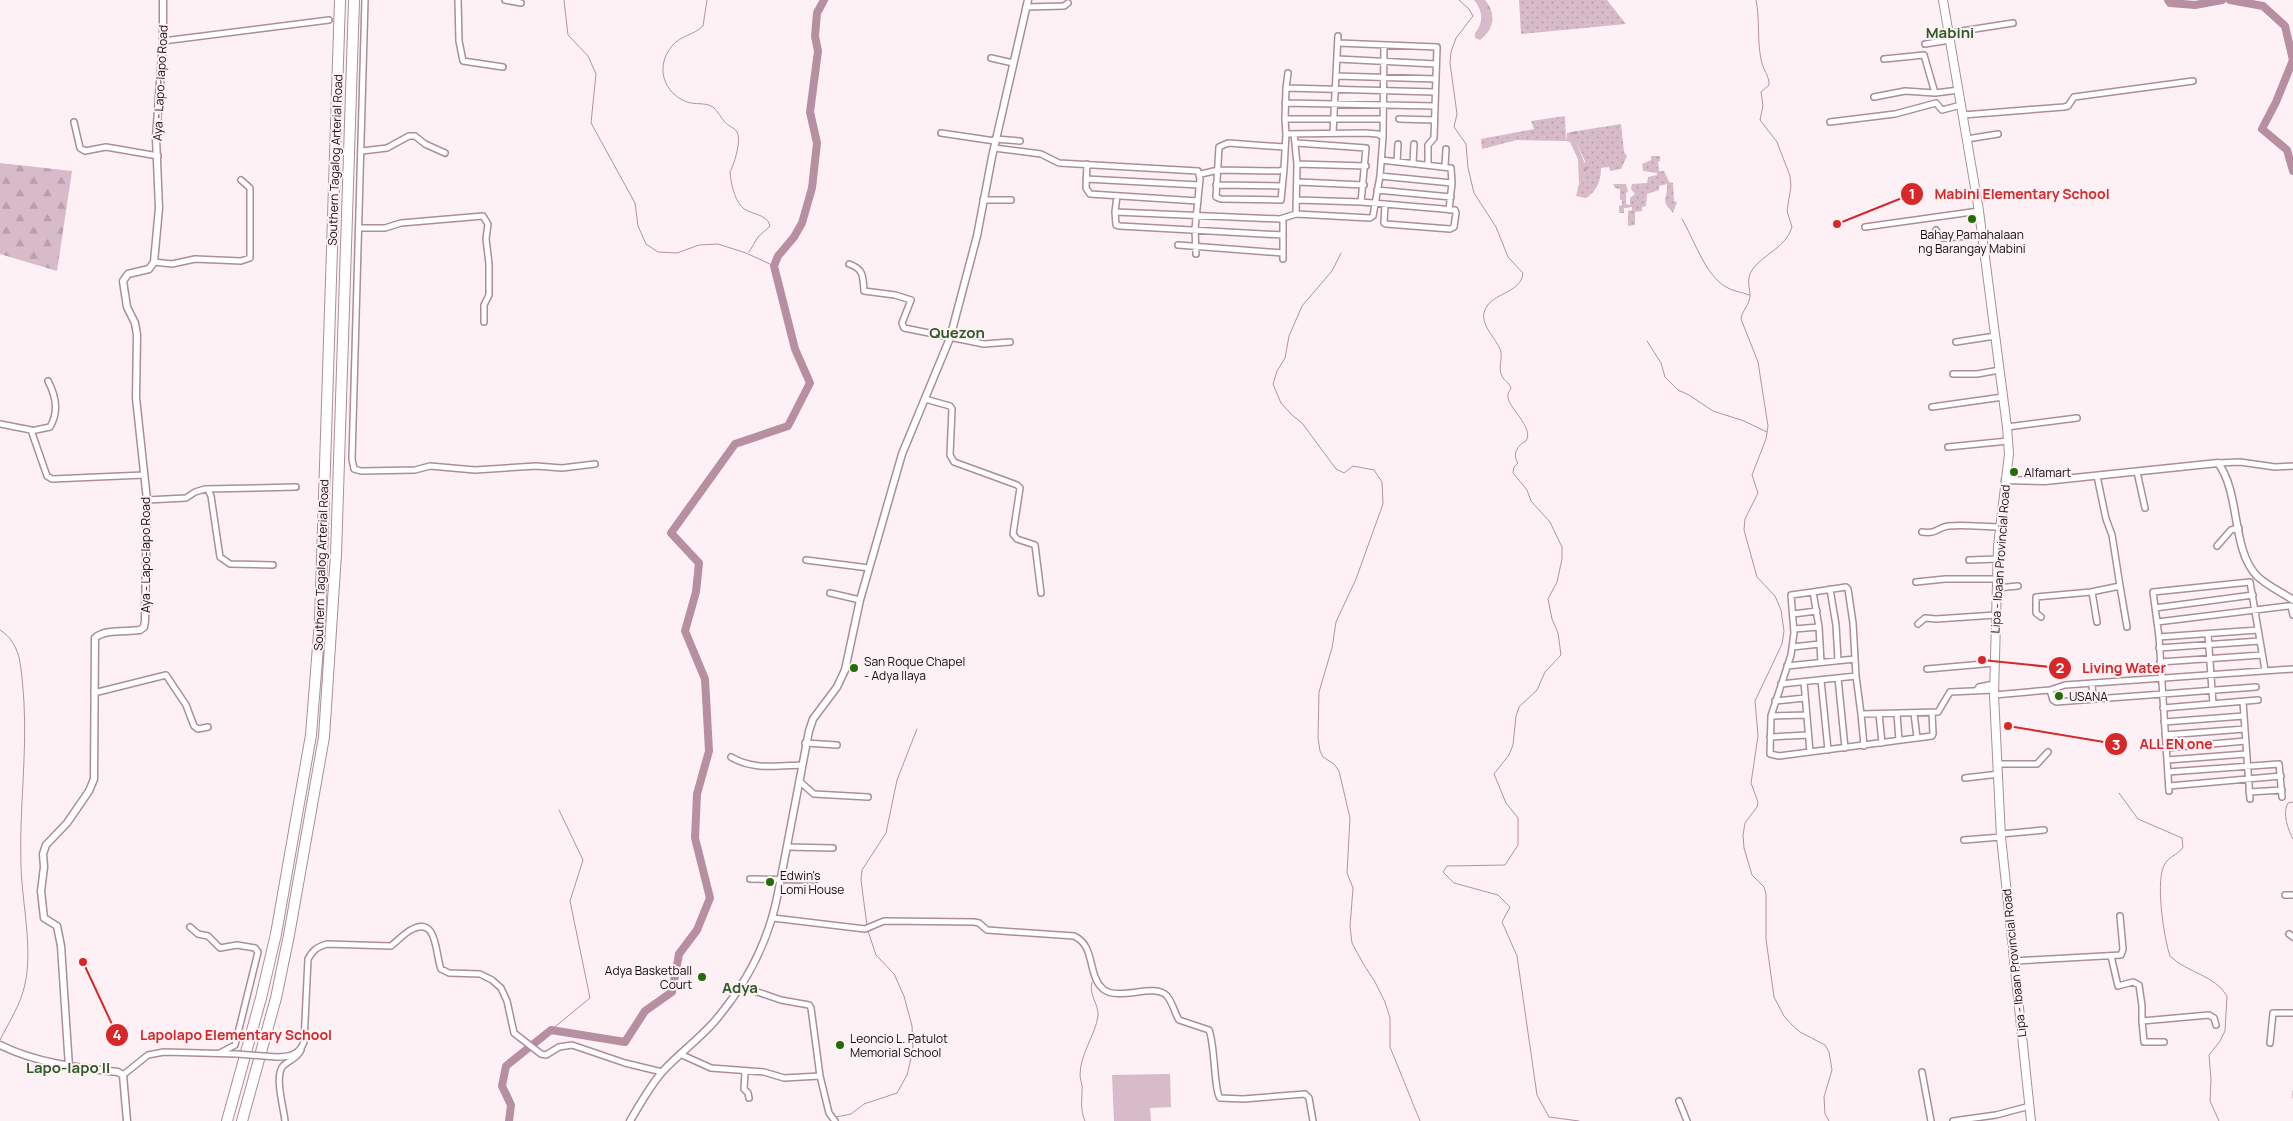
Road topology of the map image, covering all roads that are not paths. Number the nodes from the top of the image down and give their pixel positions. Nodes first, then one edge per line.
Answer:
1 (163, 0) edge
2 (340, 0) edge
3 (354, 0) edge
4 (365, 0) edge
5 (458, 0) edge
6 (505, 0) edge
7 (1028, 0) edge
8 (1943, 0) edge
9 (1068, 3) dead end
10 (521, 4) dead end
11 (1026, 8) junction
12 (329, 20) dead end
13 (2013, 23) dead end
14 (1338, 36) dead end
15 (1950, 36) junction
16 (163, 40) junction
17 (1338, 43) junction
18 (1926, 44) dead end
19 (1384, 45) junction
20 (991, 58) dead end
21 (1884, 58) dead end
22 (1337, 59) junction
23 (1383, 61) junction
24 (1013, 63) junction
25 (1436, 64) junction
26 (503, 67) dead end
27 (1288, 73) dead end
28 (1336, 76) junction
29 (1383, 77) junction
30 (1436, 79) junction
31 (2193, 80) dead end
32 (1286, 88) junction
33 (1383, 90) junction
34 (1959, 90) junction
35 (1336, 91) junction
36 (1435, 92) junction
37 (1935, 93) junction
38 (1874, 97) dead end
39 (1285, 102) junction
40 (1335, 105) junction
41 (1384, 105) junction
42 (1962, 105) junction
43 (1434, 106) junction
44 (1963, 115) junction
45 (1334, 118) junction
46 (1383, 118) junction
47 (1399, 118) dead end
48 (1285, 119) junction
49 (1434, 120) junction
50 (74, 122) dead end
51 (1830, 122) dead end
52 (1333, 133) junction
53 (941, 134) dead end
54 (1286, 134) junction
55 (1294, 134) junction
56 (1998, 134) dead end
57 (1383, 137) junction
58 (1967, 139) junction
59 (1020, 141) dead end
60 (995, 143) junction
61 (1297, 143) junction
62 (1398, 144) dead end
63 (1414, 144) dead end
64 (1284, 147) junction
65 (1446, 149) dead end
66 (362, 151) junction
67 (445, 153) dead end
68 (158, 156) junction
69 (1381, 160) junction
70 (1397, 162) junction
71 (1413, 163) junction
72 (1087, 164) junction
73 (1298, 164) junction
74 (1428, 164) junction
75 (1366, 166) junction
76 (1445, 166) junction
77 (1284, 169) junction
78 (1218, 170) junction
79 (1201, 174) junction
80 (1380, 176) junction
81 (1086, 179) junction
82 (241, 180) dead end
83 (1298, 182) junction
84 (1452, 183) junction
85 (1199, 185) junction
86 (1216, 185) junction
87 (1364, 185) junction
88 (1282, 186) junction
89 (1377, 190) junction
90 (1117, 196) junction
91 (1451, 197) junction
92 (983, 200) junction
93 (1011, 200) dead end
94 (1298, 200) junction
95 (1198, 201) junction
96 (1361, 202) junction
97 (1375, 203) junction
98 (1385, 204) junction
99 (1449, 210) junction
100 (1978, 211) junction
101 (1115, 212) junction
102 (1196, 214) junction
103 (1296, 214) junction
104 (1283, 218) junction
105 (1865, 226) dead end
106 (360, 228) junction
107 (1195, 229) junction
108 (1936, 230) dead end
109 (1283, 235) junction
110 (1982, 235) junction
111 (1178, 245) dead end
112 (1196, 247) junction
113 (1209, 248) junction
114 (1224, 249) junction
115 (1238, 250) junction
116 (1254, 251) junction
117 (1283, 253) junction
118 (1196, 254) dead end
119 (1209, 255) dead end
120 (1222, 256) dead end
121 (1238, 256) dead end
122 (1254, 258) dead end
123 (1282, 259) dead end
124 (154, 262) junction
125 (849, 264) dead end
126 (484, 322) dead end
127 (1994, 336) junction
128 (950, 338) junction
129 (1010, 342) dead end
130 (1956, 342) dead end
131 (2000, 370) junction
132 (1953, 374) dead end
133 (48, 382) dead end
134 (2003, 397) junction
135 (925, 399) junction
136 (1932, 407) dead end
137 (2077, 418) dead end
138 (0, 424) edge
139 (2007, 428) junction
140 (31, 431) junction
141 (2008, 441) junction
142 (1948, 447) dead end
143 (2218, 463) junction
144 (595, 464) dead end
145 (2293, 466) edge
146 (2137, 472) junction
147 (144, 475) junction
148 (2097, 476) junction
149 (2005, 480) junction
150 (296, 487) dead end
151 (208, 490) junction
152 (146, 500) junction
153 (2145, 508) dead end
154 (2001, 527) junction
155 (2239, 528) junction
156 (1922, 532) dead end
157 (2217, 546) dead end
158 (1998, 559) junction
159 (806, 560) dead end
160 (1968, 560) dead end
161 (273, 565) dead end
162 (869, 568) junction
163 (1916, 582) dead end
164 (1997, 583) junction
165 (2018, 586) dead end
166 (2120, 586) junction
167 (1830, 589) junction
168 (1813, 592) junction
169 (2092, 592) junction
170 (830, 593) dead end
171 (1041, 593) dead end
172 (2253, 595) junction
173 (860, 600) junction
174 (2293, 600) edge
175 (2155, 608) junction
176 (2255, 609) junction
177 (1816, 612) junction
178 (1794, 614) junction
179 (1996, 615) junction
180 (2293, 615) edge
181 (2041, 617) dead end
182 (2097, 622) dead end
183 (2157, 622) junction
184 (1918, 624) dead end
185 (1819, 627) junction
186 (2127, 627) dead end
187 (1794, 630) junction
188 (2258, 630) junction
189 (2208, 634) junction
190 (2159, 637) junction
191 (2260, 641) junction
192 (1820, 644) junction
193 (2208, 644) junction
194 (1792, 646) junction
195 (2159, 648) junction
196 (2262, 655) junction
197 (1855, 658) junction
198 (2210, 659) junction
199 (1838, 660) junction
200 (1820, 662) junction
201 (1995, 662) junction
202 (2160, 662) junction
203 (1787, 666) junction
204 (1927, 668) dead end
205 (2293, 669) edge
206 (2265, 670) junction
207 (2211, 674) junction
208 (1856, 676) junction
209 (1838, 678) junction
210 (2161, 678) junction
211 (1821, 680) junction
212 (1804, 682) junction
213 (2092, 683) junction
214 (1781, 684) junction
215 (2256, 687) dead end
216 (1992, 689) junction
217 (2050, 690) junction
218 (2212, 690) junction
219 (94, 693) junction
220 (2162, 693) junction
221 (1805, 698) junction
222 (2093, 699) junction
223 (2258, 700) dead end
224 (1775, 701) junction
225 (2243, 702) junction
226 (2213, 704) junction
227 (2163, 708) junction
228 (1932, 712) junction
229 (1914, 713) junction
230 (1861, 714) junction
231 (1879, 714) junction
232 (1897, 714) junction
233 (1807, 715) junction
234 (1771, 716) junction
235 (2244, 716) junction
236 (2164, 722) junction
237 (208, 727) dead end
238 (2245, 729) junction
239 (1808, 735) junction
240 (2165, 735) junction
241 (1770, 737) junction
242 (1917, 738) junction
243 (1899, 740) junction
244 (2246, 741) junction
245 (805, 743) junction
246 (1882, 743) junction
247 (837, 745) dead end
248 (1864, 746) junction
249 (1844, 748) junction
250 (2166, 748) junction
251 (1828, 750) junction
252 (1810, 752) junction
253 (2048, 752) dead end
254 (2246, 754) junction
255 (731, 757) dead end
256 (2167, 760) junction
257 (1998, 764) junction
258 (802, 765) junction
259 (2247, 767) junction
260 (2168, 772) junction
261 (1999, 774) junction
262 (2281, 776) junction
263 (1964, 778) dead end
264 (2248, 779) junction
265 (799, 781) junction
266 (2282, 790) junction
267 (2249, 792) junction
268 (868, 797) dead end
269 (2282, 797) dead end
270 (2250, 799) dead end
271 (2044, 830) dead end
272 (2001, 836) junction
273 (1964, 840) dead end
274 (787, 847) junction
275 (833, 848) dead end
276 (781, 878) junction
277 (750, 879) dead end
278 (815, 880) dead end
279 (2285, 895) dead end
280 (2293, 895) edge
281 (2120, 916) dead end
282 (773, 918) junction
283 (190, 927) dead end
284 (2111, 956) junction
285 (2014, 961) junction
286 (740, 986) junction
287 (2293, 1013) edge
288 (2142, 1022) junction
289 (2216, 1025) dead end
290 (2164, 1042) dead end
291 (2270, 1043) dead end
292 (2, 1046) edge
293 (301, 1050) junction
294 (220, 1053) junction
295 (680, 1054) junction
296 (69, 1067) junction
297 (662, 1072) junction
298 (745, 1072) junction
299 (1922, 1072) dead end
300 (124, 1075) junction
301 (820, 1076) junction
302 (749, 1098) dead end
303 (1679, 1101) dead end
304 (2030, 1106) junction
305 (127, 1121) edge
306 (227, 1121) edge
307 (242, 1121) edge
308 (284, 1121) edge
309 (630, 1121) edge
310 (835, 1121) edge
311 (1313, 1121) edge
312 (1687, 1121) edge
313 (1931, 1121) edge
314 (1952, 1121) edge
315 (2031, 1121) edge

1 - 16 street, Aya - Lapo-lapo Road
2 - 306 highway, Southern Tagalog Arterial Road
3 - 307 highway, Southern Tagalog Arterial Road
4 - 66 street
5 - 26 street
6 - 10 street
7 - 11 street
8 - 15 main road, Lipa - Ibaan Provincial Road
9 - 11 street
11 - 24 street
12 - 16 street
13 - 15 street
14 - 17 street
15 - 18 street
15 - 34 main road, Lipa - Ibaan Provincial Road
16 - 68 street, Aya - Lapo-lapo Road
17 - 19 street
17 - 22 street
19 - 23 street
19 - 25 street
20 - 24 street
21 - 37 street
22 - 23 street
22 - 28 street
23 - 25 street
23 - 29 street
24 - 60 street
25 - 30 street
27 - 32 street
28 - 29 street
28 - 35 street
29 - 30 street
29 - 33 street
30 - 36 street
31 - 44 street
32 - 35 street
32 - 39 street
33 - 35 street
33 - 36 street
33 - 41 street
34 - 37 street
34 - 42 main road, Lipa - Ibaan Provincial Road
35 - 40 street
36 - 43 street
37 - 38 street
39 - 40 street
39 - 48 street
40 - 41 street
40 - 45 street
41 - 43 street
41 - 46 street
42 - 44 main road, Lipa - Ibaan Provincial Road
42 - 51 street
43 - 49 street
44 - 58 main road, Lipa - Ibaan Provincial Road
45 - 46 street
45 - 48 street
45 - 52 street
46 - 57 street
47 - 49 street
48 - 54 street
49 - 74 street
50 - 68 street
52 - 55 street
52 - 57 street
53 - 60 street
54 - 55 street
54 - 64 street
55 - 61 street
56 - 58 street
57 - 69 street
58 - 100 main road, Lipa - Ibaan Provincial Road
59 - 60 street
60 - 72 street
60 - 92 street
61 - 73 street
61 - 75 street
62 - 70 street
63 - 71 street
64 - 77 street
64 - 78 street
65 - 76 street
66 - 67 street
66 - 106 street
68 - 124 street, Aya - Lapo-lapo Road
69 - 70 street
69 - 80 street
70 - 71 street
71 - 74 street
72 - 79 street
72 - 81 street
73 - 75 street
73 - 83 street
74 - 76 street
75 - 87 street
76 - 84 street
77 - 78 street
77 - 88 street
78 - 79 street
78 - 86 street
79 - 85 street
80 - 84 street
80 - 89 street
81 - 85 street
81 - 90 street
82 - 124 street
83 - 87 street
83 - 94 street
84 - 91 street
85 - 95 street
86 - 88 street
86 - 88 street
87 - 96 street
89 - 91 street
89 - 97 street
90 - 95 street
90 - 101 street
91 - 99 street
92 - 93 street
92 - 128 street
94 - 96 street
94 - 103 street
95 - 102 street
96 - 97 street
97 - 98 street
97 - 103 street
98 - 99 street
98 - 99 street
100 - 105 street
100 - 110 main road, Lipa - Ibaan Provincial Road
101 - 102 street
101 - 107 street
102 - 104 street
102 - 107 street
103 - 104 street
104 - 109 street
106 - 126 street
106 - 144 street
107 - 109 street
107 - 112 street
108 - 110 street
109 - 117 street
110 - 127 main road, Lipa - Ibaan Provincial Road
111 - 112 street
112 - 113 street
112 - 118 street
113 - 114 street
113 - 119 street
114 - 115 street
114 - 120 street
115 - 116 street
115 - 121 street
116 - 117 street
116 - 122 street
117 - 123 street
124 - 147 street, Aya - Lapo-lapo Road
125 - 128 street
127 - 130 street
127 - 131 main road, Lipa - Ibaan Provincial Road
128 - 129 street
128 - 135 street
131 - 132 street
131 - 134 main road, Lipa - Ibaan Provincial Road
133 - 140 street
134 - 136 street
134 - 139 main road, Lipa - Ibaan Provincial Road
135 - 162 street
135 - 171 street
137 - 139 street
138 - 140 street
139 - 141 main road, Lipa - Ibaan Provincial Road
140 - 147 street
141 - 142 street
141 - 149 main road, Lipa - Ibaan Provincial Road
143 - 145 street
143 - 146 street
143 - 155 street
146 - 148 street
146 - 153 street
147 - 152 street, Aya - Lapo-lapo Road
148 - 149 street
148 - 166 street
149 - 154 main road, Lipa - Ibaan Provincial Road
150 - 151 street
151 - 152 street
151 - 161 street
152 - 219 street, Aya - Lapo-lapo Road
154 - 156 street
154 - 158 main road, Lipa - Ibaan Provincial Road
155 - 157 street
155 - 174 street
158 - 160 street
158 - 164 main road, Lipa - Ibaan Provincial Road
159 - 162 street
162 - 173 street
163 - 164 street
164 - 165 street
164 - 179 main road, Lipa - Ibaan Provincial Road
166 - 169 street
166 - 186 street
167 - 168 street
167 - 197 street
167 - 199 street
168 - 177 street
168 - 178 street
169 - 181 street
169 - 182 street
170 - 173 street
172 - 175 street
172 - 175 street
172 - 176 street
173 - 245 street
175 - 183 street
176 - 180 street
176 - 183 street
176 - 188 street
177 - 178 street
177 - 185 street
178 - 187 street
179 - 184 street
179 - 201 main road, Lipa - Ibaan Provincial Road
183 - 190 street
185 - 187 street
185 - 192 street
187 - 194 street
188 - 189 street
188 - 191 street
189 - 190 street
189 - 193 street
190 - 195 street
191 - 193 street
191 - 196 street
192 - 194 street
192 - 200 street
193 - 195 street
193 - 198 street
194 - 203 street
195 - 202 street
196 - 198 street
196 - 206 street
197 - 199 street
197 - 208 street
198 - 202 street
198 - 207 street
199 - 200 street
200 - 203 street
201 - 204 street
201 - 216 main road, Lipa - Ibaan Provincial Road
202 - 210 street
203 - 214 street
205 - 206 street
206 - 207 street
207 - 210 street
207 - 218 street
208 - 209 street
208 - 230 street
209 - 211 street
209 - 249 street
210 - 213 street
210 - 220 street
211 - 212 street
211 - 251 street
212 - 214 street
212 - 221 street
213 - 217 street
213 - 222 street
214 - 224 street
215 - 218 street
216 - 217 street
216 - 228 street
216 - 257 main road, Lipa - Ibaan Provincial Road
217 - 222 street
218 - 220 street
218 - 226 street
219 - 237 street
219 - 296 street, Aya - Lapo-lapo Road
220 - 222 street
220 - 227 street
221 - 224 street
221 - 233 street
223 - 225 street
224 - 234 street
225 - 226 street
225 - 235 street
226 - 227 street
227 - 236 street
228 - 229 street
228 - 242 street
229 - 232 street
229 - 242 street
230 - 231 street
230 - 248 street
231 - 232 street
231 - 246 street
232 - 243 street
233 - 234 street
233 - 239 street
234 - 241 street
235 - 236 street
235 - 238 street
236 - 240 street
238 - 240 street
238 - 244 street
239 - 241 street
239 - 252 street
240 - 250 street
241 - 252 street
242 - 243 street
243 - 246 street
244 - 250 street
244 - 254 street
245 - 247 street
245 - 258 street
246 - 248 street
248 - 249 street
249 - 251 street
250 - 256 street
251 - 252 street
253 - 257 street
254 - 256 street
254 - 259 street
255 - 258 street
256 - 260 street
257 - 261 main road, Lipa - Ibaan Provincial Road
258 - 265 street
259 - 260 street
259 - 262 street
259 - 264 street
260 - 264 street
261 - 263 street
261 - 272 main road, Lipa - Ibaan Provincial Road
262 - 264 street
262 - 266 street
264 - 267 street
265 - 268 street
265 - 274 street
266 - 267 street
266 - 269 street
267 - 270 street
271 - 272 street
272 - 273 street
272 - 285 main road, Lipa - Ibaan Provincial Road
274 - 275 street
274 - 276 street
276 - 277 street
276 - 278 street
276 - 282 street
279 - 280 street
281 - 284 street
282 - 286 street
282 - 311 street
283 - 294 street
284 - 285 street
284 - 288 street
285 - 304 main road, Lipa - Ibaan Provincial Road
286 - 295 street
286 - 301 street
287 - 291 street
288 - 289 street
288 - 290 street
292 - 296 street
293 - 294 street, bridge
293 - 297 street
293 - 308 street
294 - 300 street
295 - 297 street
295 - 298 street
296 - 300 street
297 - 309 street
298 - 301 street
298 - 302 street
299 - 313 street
300 - 305 street
301 - 310 street
303 - 312 street
304 - 314 street
304 - 315 main road, Lipa - Ibaan Provincial Road

